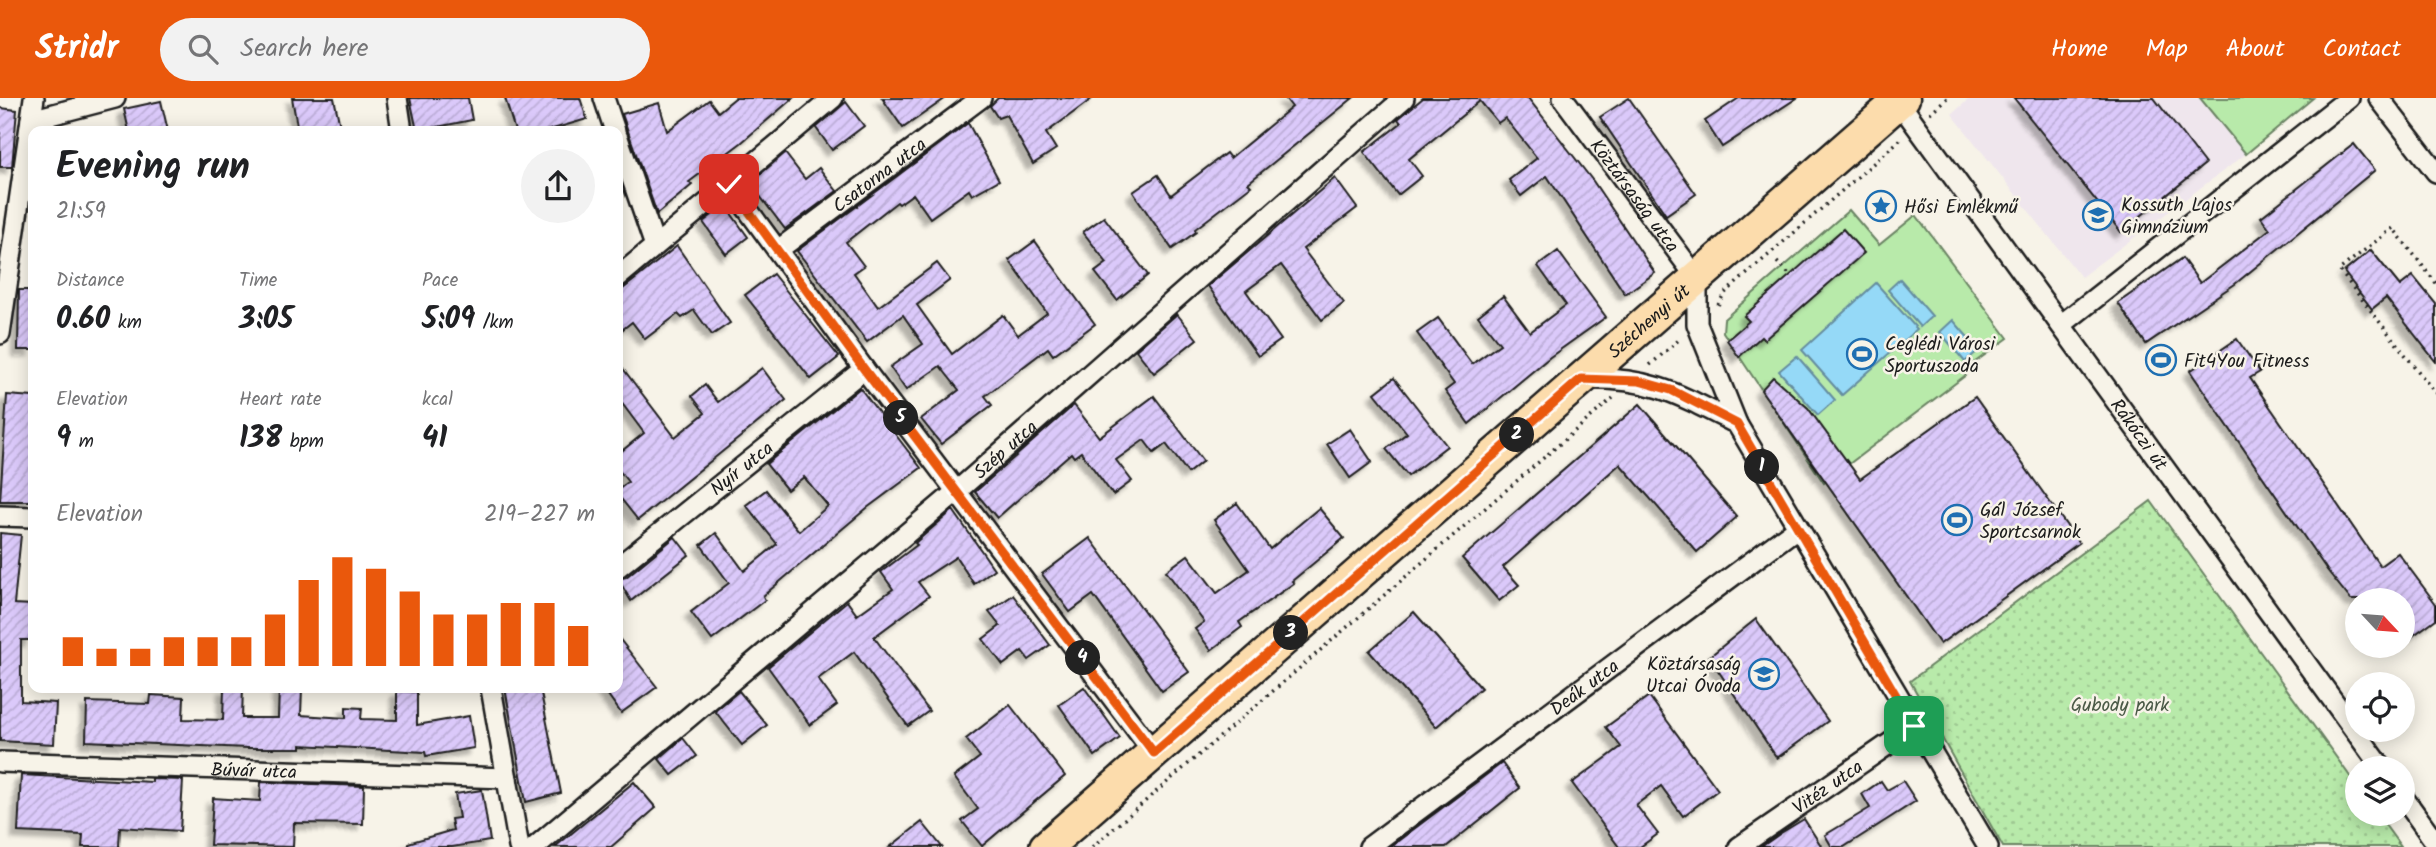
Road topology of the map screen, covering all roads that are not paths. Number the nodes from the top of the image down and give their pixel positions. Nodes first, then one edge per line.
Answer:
1 (34, 98) edge
2 (116, 98) edge
3 (397, 98) edge
4 (604, 98) edge
5 (833, 98) edge
6 (981, 98) edge
7 (1404, 98) edge
8 (1563, 98) edge
9 (2349, 98) edge
10 (2379, 98) edge
11 (1904, 106) edge
12 (31, 120) junction
13 (30, 126) edge
14 (401, 126) edge
15 (613, 126) edge
16 (28, 137) edge
17 (623, 153) edge
18 (2436, 172) edge
19 (729, 184) junction
20 (655, 246) junction
21 (28, 249) edge
22 (778, 250) junction
23 (7, 253) edge
24 (623, 273) edge
25 (1697, 278) junction
26 (2061, 324) junction
27 (0, 334) edge
28 (864, 369) junction
29 (1581, 379) junction
30 (1737, 424) junction
31 (957, 491) junction
32 (0, 516) edge
33 (28, 517) edge
34 (1797, 528) junction
35 (623, 563) edge
36 (492, 693) edge
37 (1914, 726) junction
38 (1154, 753) junction
39 (2373, 756) edge
40 (0, 762) edge
41 (508, 778) junction
42 (2415, 814) edge
43 (2436, 844) edge
44 (519, 847) edge
45 (534, 847) edge
46 (1046, 847) edge
47 (1369, 847) edge
48 (1739, 847) edge
49 (1987, 847) edge

1 - 12 street
2 - 12 street
3 - 14 street
4 - 15 street
5 - 19 street
6 - 22 street, Csatorna utca
7 - 31 street, Szép utca
8 - 25 street, Köztársaság utca
9 - 26 street
10 - 18 street
11 - 25 main road, Széchenyi út
11 - 26 street, Rákóczi út
12 - 13 street
16 - 23 street
17 - 20 street
19 - 20 street
19 - 22 street
20 - 24 street
21 - 23 street
22 - 28 street
23 - 27 street
25 - 29 main road, Széchenyi út
25 - 30 street
26 - 39 street, Rákóczi út
28 - 31 street
28 - 35 street, Nyír utca
29 - 30 street
29 - 38 main road, Széchenyi út
30 - 34 street
31 - 38 street
31 - 45 street, Szép utca
32 - 33 street
34 - 37 street
34 - 47 street, Deák utca
36 - 41 street
37 - 48 street, Vitéz utca
37 - 49 street
38 - 46 main road, Széchenyi út
40 - 41 street, Búvár utca
41 - 44 street
42 - 43 street

